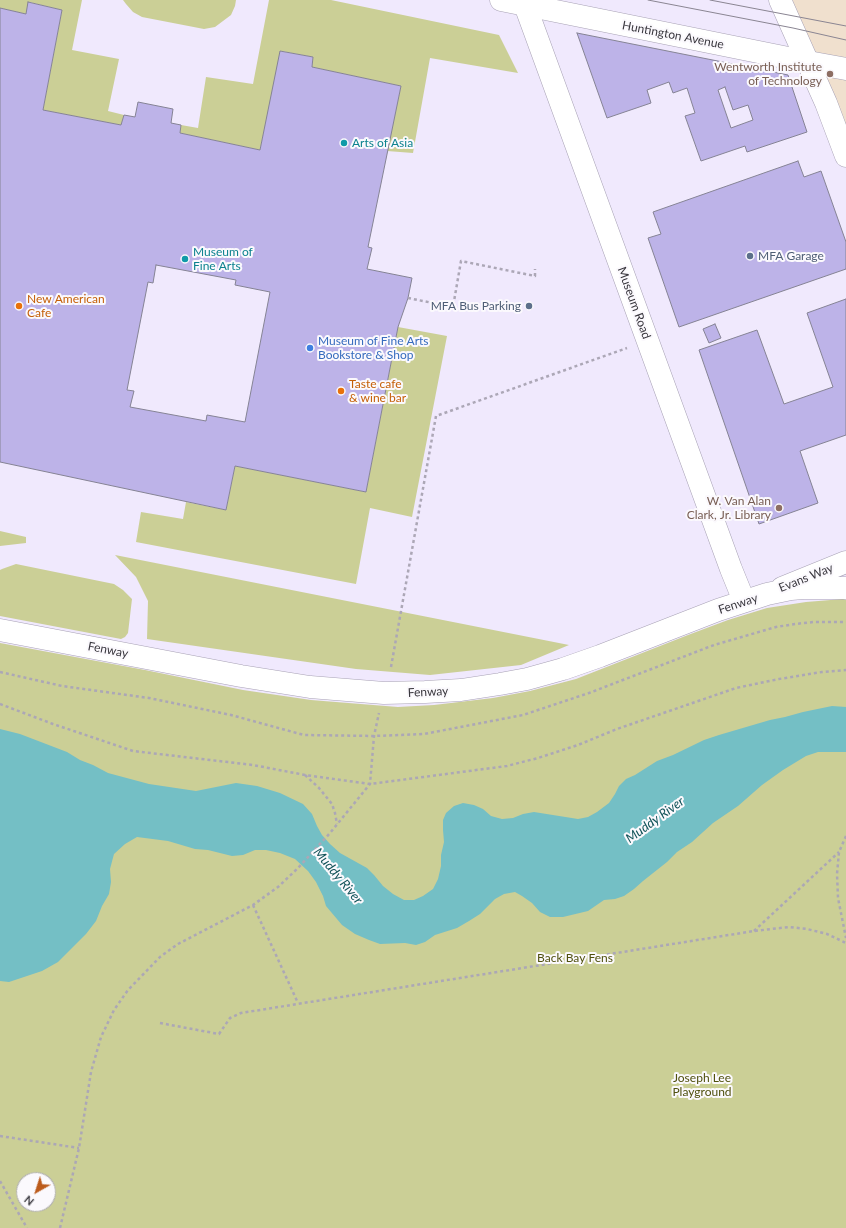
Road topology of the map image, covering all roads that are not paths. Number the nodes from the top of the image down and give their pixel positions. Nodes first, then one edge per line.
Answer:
1 (500, 0) edge
2 (780, 0) edge
3 (526, 5) junction
4 (808, 62) junction
5 (846, 69) edge
6 (846, 156) edge
7 (846, 562) edge
8 (846, 588) edge
9 (767, 594) junction
10 (744, 601) junction
11 (0, 630) edge

1 - 3 main road, Huntington Avenue
2 - 4 main road
3 - 4 main road, Huntington Avenue
3 - 10 main road, Museum Road
4 - 5 main road, Huntington Avenue
4 - 6 main road
7 - 9 main road, Evans Way
8 - 9 main road, Fenway
9 - 10 main road, Fenway
10 - 11 main road, Fenway

